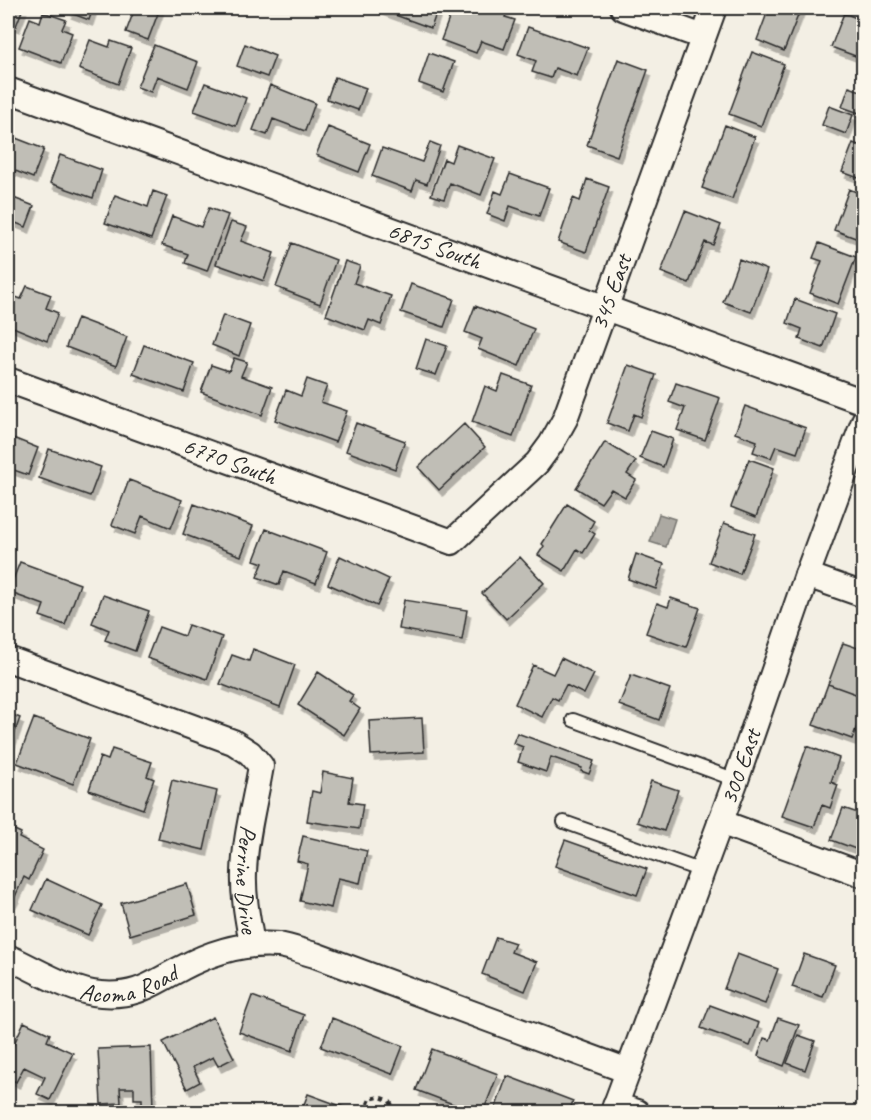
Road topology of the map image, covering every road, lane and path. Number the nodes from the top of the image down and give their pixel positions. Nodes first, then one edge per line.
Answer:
1 (623, 8) edge
2 (714, 8) edge
3 (703, 37) junction
4 (8, 90) edge
5 (604, 307) junction
6 (8, 381) edge
7 (864, 402) edge
8 (864, 421) edge
9 (452, 542) joint
10 (807, 575) junction
11 (864, 595) edge
12 (8, 658) edge
13 (573, 720) dead end
14 (736, 780) junction
15 (564, 822) dead end
16 (720, 822) junction
17 (702, 871) junction
18 (864, 875) edge
19 (252, 944) junction
20 (8, 957) edge
21 (628, 1071) junction
22 (622, 1110) edge
23 (371, 1113) edge
24 (396, 1113) edge
25 (410, 1113) edge

1 - 3 street
2 - 3 street, 345 East
3 - 5 street, 345 East
4 - 5 street, 6815 South
5 - 7 street, 6815 South
5 - 9 street, 345 East
6 - 9 street, 6770 South
8 - 10 street, 300 East
10 - 11 street
10 - 14 street, 300 East
12 - 19 street, Perrine Drive
13 - 14 lane
14 - 16 street, 300 East
15 - 17 lane
16 - 17 street, 300 East
16 - 18 street
17 - 21 street, 300 East
19 - 20 street, Acoma Road
19 - 21 street, Perrine Drive
21 - 22 street, 300 East
23 - 24 path
24 - 25 path

